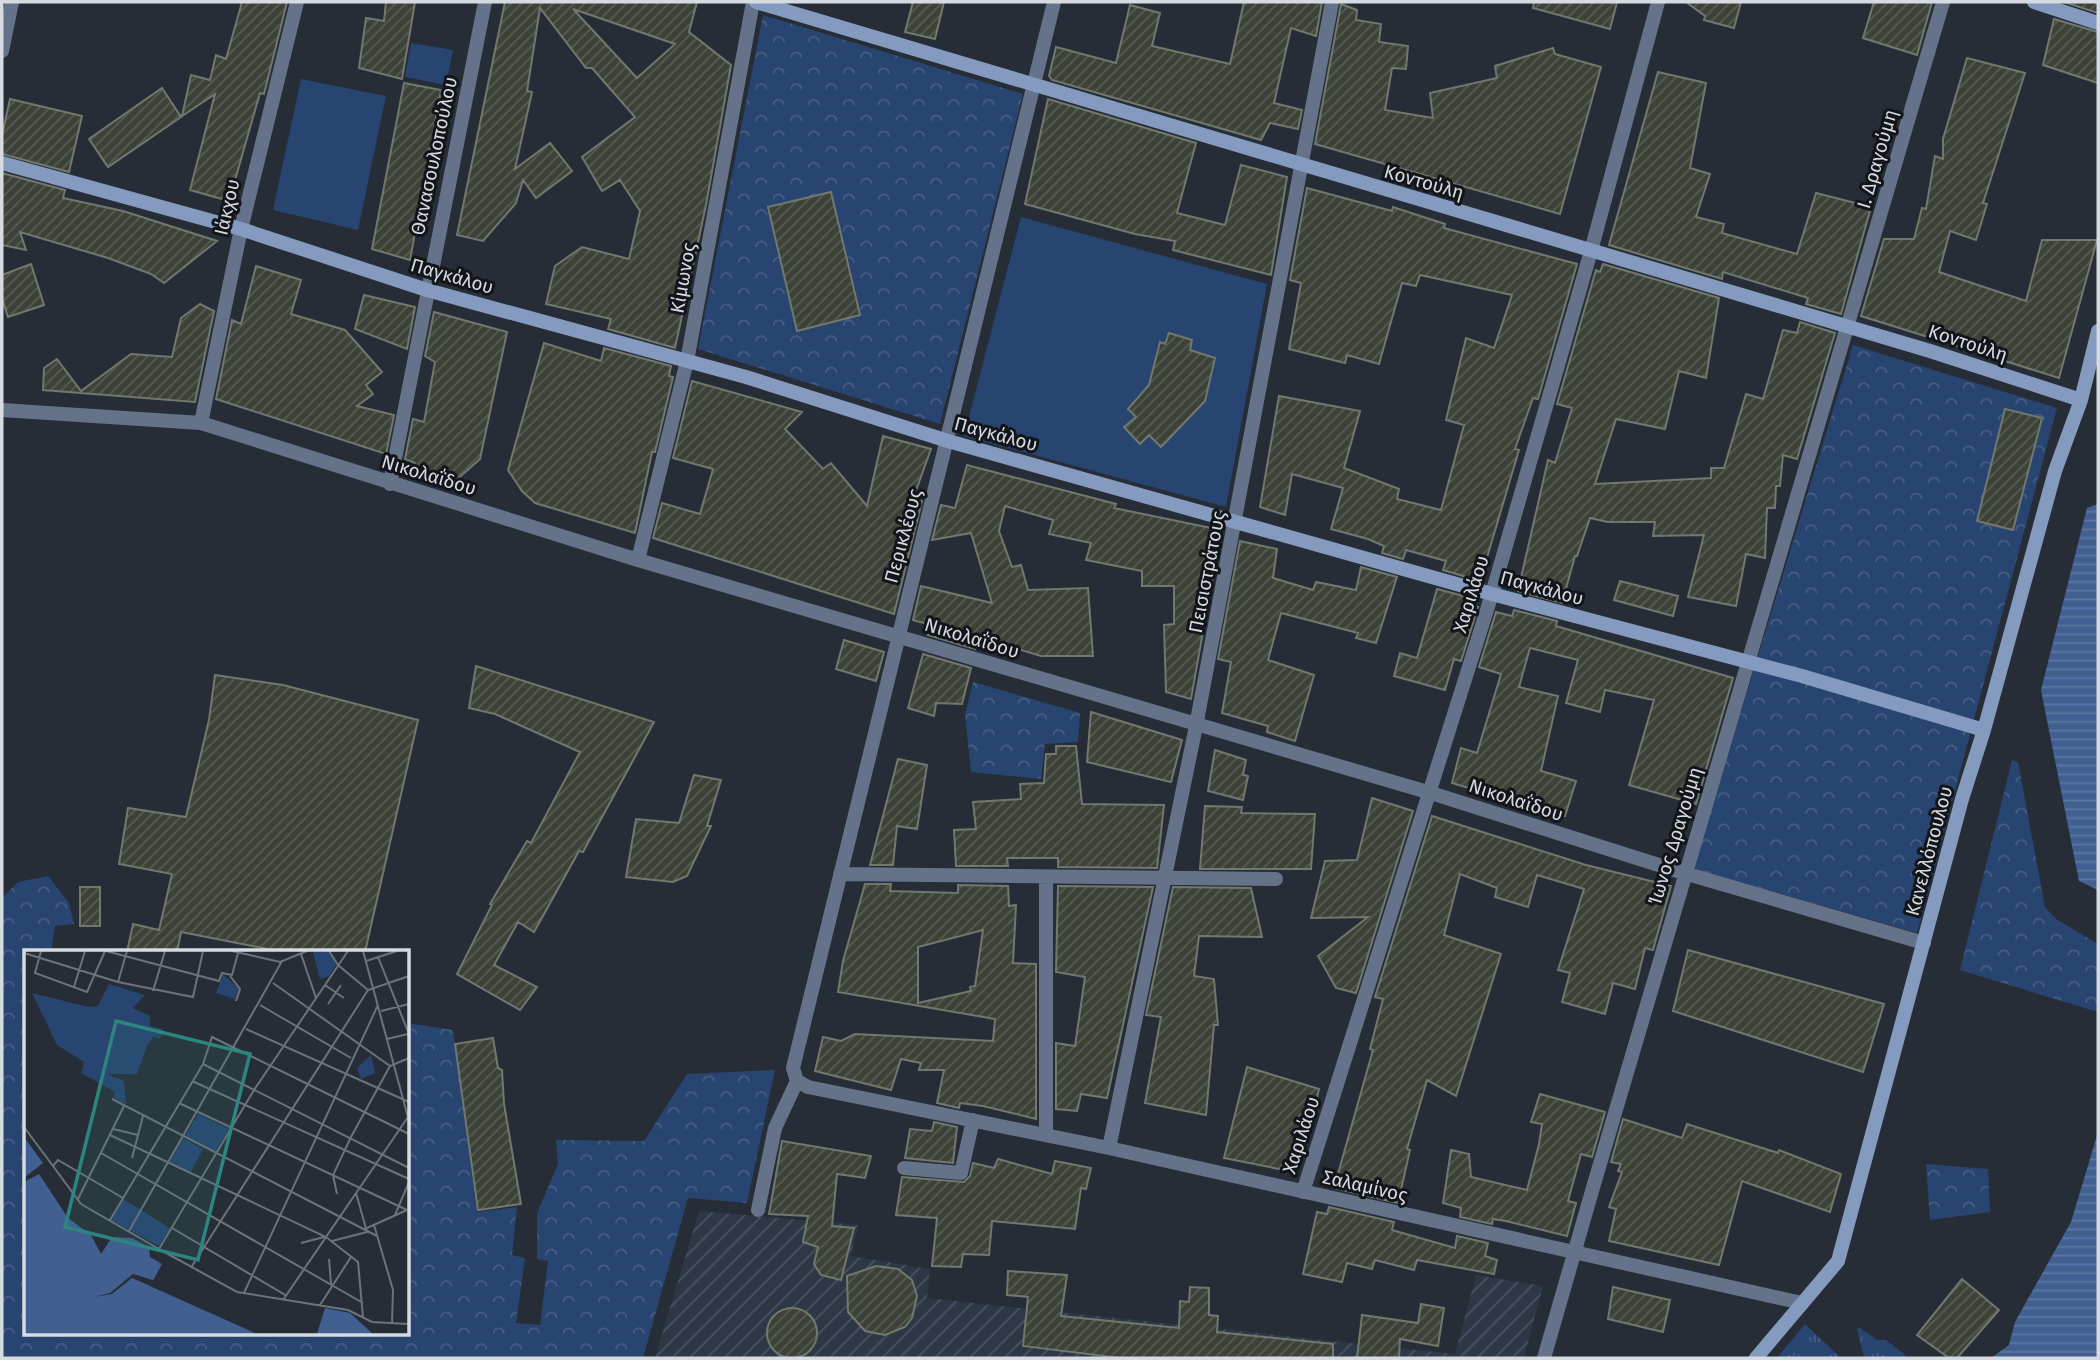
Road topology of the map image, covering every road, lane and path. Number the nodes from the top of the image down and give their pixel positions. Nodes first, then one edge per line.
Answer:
1 (12, 2) edge
2 (297, 2) edge
3 (485, 2) edge
4 (754, 2) edge
5 (1054, 2) edge
6 (1332, 2) edge
7 (1658, 2) edge
8 (1942, 2) edge
9 (2034, 2) edge
10 (2098, 23) edge
11 (2, 51) edge
12 (1035, 86) junction
13 (2, 163) edge
14 (1303, 167) junction
15 (241, 229) junction
16 (1591, 251) junction
17 (426, 289) junction
18 (1849, 327) junction
19 (2098, 331) edge
20 (687, 361) junction
21 (2081, 400) junction
22 (2, 410) edge
23 (201, 423) junction
24 (948, 441) junction
25 (390, 484) junction
26 (1236, 520) junction
27 (639, 559) junction
28 (1492, 594) junction
29 (897, 636) junction
30 (1749, 663) junction
31 (1196, 726) junction
32 (1984, 730) junction
33 (1431, 793) junction
34 (1684, 873) junction
35 (840, 874) junction
36 (1046, 878) junction
37 (1276, 879) dead end
38 (1166, 880) junction
39 (1924, 943) junction
40 (797, 1081) junction
41 (973, 1120) junction
42 (1046, 1135) junction
43 (1108, 1148) junction
44 (904, 1168) dead end
45 (1303, 1192) junction
46 (758, 1210) dead end
47 (1574, 1253) junction
48 (1802, 1303) junction
49 (1544, 1358) edge
50 (1756, 1358) edge

1 - 11 street
2 - 15 street, Ιάκχου
3 - 17 street, Θανασουλοπούλου
4 - 12 main road, Κοντούλη
4 - 20 street, Κίμωνος
5 - 12 street, Περικλέους
6 - 14 street, Πεισιστράτους
7 - 16 street, Χαριλάου
8 - 18 street, Ι. Δραγούμη
9 - 10 main road
12 - 14 main road, Κοντούλη
12 - 24 street, Περικλέους
13 - 15 main road, Παγκάλου
14 - 16 main road, Κοντούλη
14 - 26 street, Πεισιστράτους
15 - 17 main road, Παγκάλου
15 - 23 street, Ιάκχου
16 - 18 main road, Κοντούλη
16 - 28 street, Χαριλάου
17 - 20 main road, Παγκάλου
17 - 25 street, Θανασουλοπούλου
18 - 21 main road, Κοντούλη
18 - 30 street, Ίωνος Δραγούμη
19 - 21 main road, Κανελλόπουλου
20 - 24 main road, Παγκάλου
20 - 27 street, Κίμωνος
21 - 32 main road, Κανελλόπουλου
22 - 23 street, Νικολαΐδου
23 - 25 street, Νικολαΐδου
24 - 26 main road, Παγκάλου
24 - 29 street, Περικλέους
25 - 27 street, Νικολαΐδου
26 - 28 main road, Παγκάλου
26 - 31 street, Πεισιστράτους
27 - 29 street, Νικολαΐδου
28 - 30 main road, Παγκάλου
28 - 33 street, Χαριλάου
29 - 31 street, Νικολαΐδου
29 - 35 street, Περικλέους
30 - 32 main road, Παγκάλου
30 - 34 street, Ίωνος Δραγούμη
31 - 33 street, Νικολαΐδου
31 - 38 street, Πεισιστράτους
32 - 39 main road, Κανελλόπουλου
33 - 34 street, Νικολαΐδου
33 - 45 street, Χαριλάου
34 - 39 street, Νικολαΐδου
34 - 47 street, Ίωνος Δραγούμη
35 - 36 street
35 - 40 street, Περικλέους
36 - 38 street
36 - 42 street
37 - 38 street
38 - 43 street, Πεισιστράτους
39 - 48 main road, Κανελλόπουλου
40 - 41 street, Σαλαμίνος
40 - 46 street
41 - 42 street, Σαλαμίνος
41 - 44 street
42 - 43 street, Σαλαμίνος
43 - 45 street, Σαλαμίνος
45 - 47 street, Σαλαμίνος
47 - 48 street, Σαλαμίνος
47 - 49 street, Ίωνος Δραγούμη
48 - 50 main road, Κανελλόπουλου

